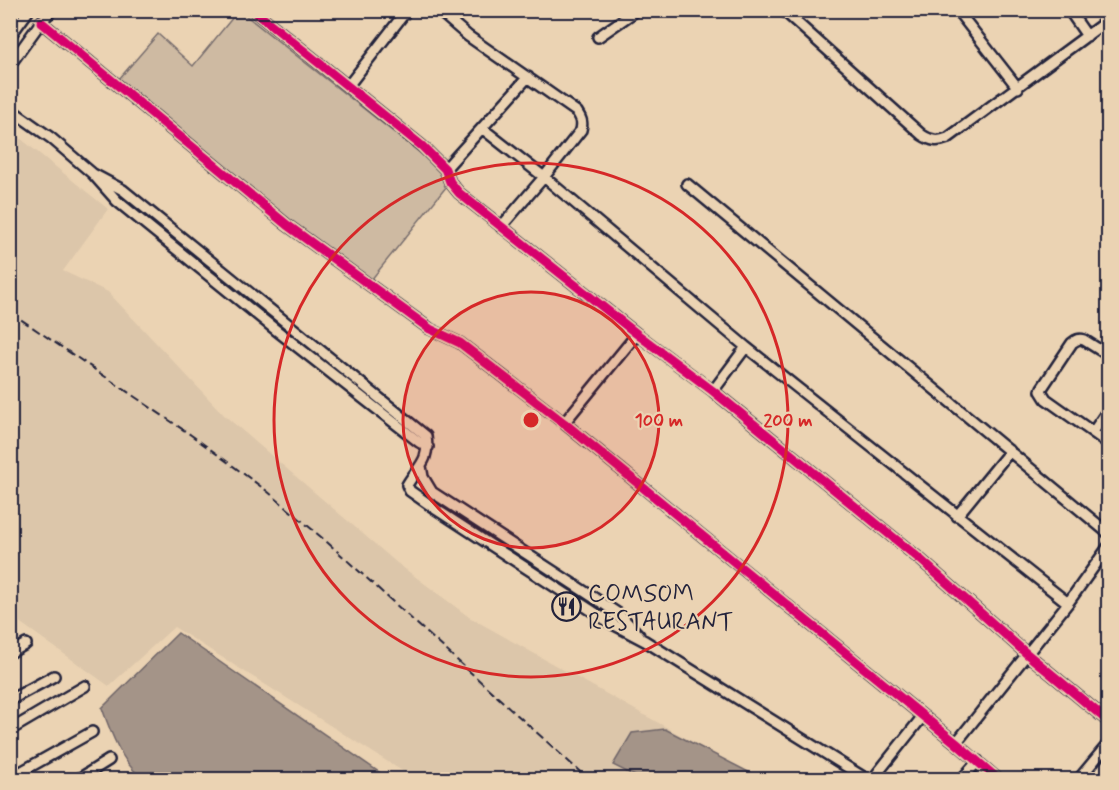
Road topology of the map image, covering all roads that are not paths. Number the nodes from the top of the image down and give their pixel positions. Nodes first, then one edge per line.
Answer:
1 (29, 10) edge
2 (52, 10) edge
3 (254, 10) edge
4 (407, 10) edge
5 (438, 10) edge
6 (638, 10) edge
7 (783, 10) edge
8 (957, 10) edge
9 (1069, 10) edge
10 (1108, 20) edge
11 (41, 22) junction
12 (10, 36) edge
13 (1087, 36) junction
14 (598, 37) dead end
15 (10, 65) edge
16 (528, 77) junction
17 (348, 86) junction
18 (1018, 88) junction
19 (10, 109) edge
20 (483, 129) junction
21 (445, 169) junction
22 (544, 177) junction
23 (687, 184) dead end
24 (501, 227) junction
25 (637, 334) junction
26 (746, 347) junction
27 (1108, 355) edge
28 (713, 391) junction
29 (1108, 410) edge
30 (564, 423) junction
31 (1093, 432) junction
32 (1108, 443) edge
33 (1010, 451) junction
34 (421, 466) junction
35 (957, 516) junction
36 (1108, 533) edge
37 (502, 538) junction
38 (1108, 548) edge
39 (496, 549) junction
40 (1068, 603) junction
41 (645, 641) junction
42 (26, 644) dead end
43 (10, 653) edge
44 (1027, 654) junction
45 (54, 676) dead end
46 (85, 686) dead end
47 (10, 700) edge
48 (923, 716) junction
49 (1108, 721) edge
50 (10, 730) edge
51 (92, 732) dead end
52 (956, 743) junction
53 (1108, 744) edge
54 (109, 760) dead end
55 (978, 760) junction
56 (10, 778) edge
57 (77, 780) edge
58 (870, 780) edge
59 (961, 780) edge
60 (999, 780) edge
61 (1078, 780) edge

1 - 12 street
2 - 11 street
3 - 17 street
4 - 17 street
5 - 16 street
6 - 14 street
7 - 18 street
8 - 18 street
9 - 13 street
10 - 13 street
11 - 15 street
11 - 30 street
13 - 18 street
16 - 20 street
16 - 22 street
17 - 21 street
19 - 34 street
20 - 21 street
20 - 22 street
21 - 24 street
22 - 24 street
22 - 26 street
23 - 33 street
24 - 25 street
25 - 28 street
25 - 30 street
26 - 28 street
26 - 35 street
27 - 31 street
28 - 44 street
29 - 31 street
30 - 48 street
31 - 32 street
33 - 35 street
33 - 36 street
34 - 37 street
34 - 39 street
35 - 40 street
37 - 39 street
37 - 41 street
38 - 40 street
39 - 41 street
40 - 44 street
41 - 58 street
42 - 43 street
44 - 49 street
44 - 52 street
45 - 47 street
46 - 50 street
48 - 52 street
48 - 58 street
51 - 56 street
52 - 55 street
53 - 61 street
54 - 57 street
55 - 59 street
55 - 60 street

